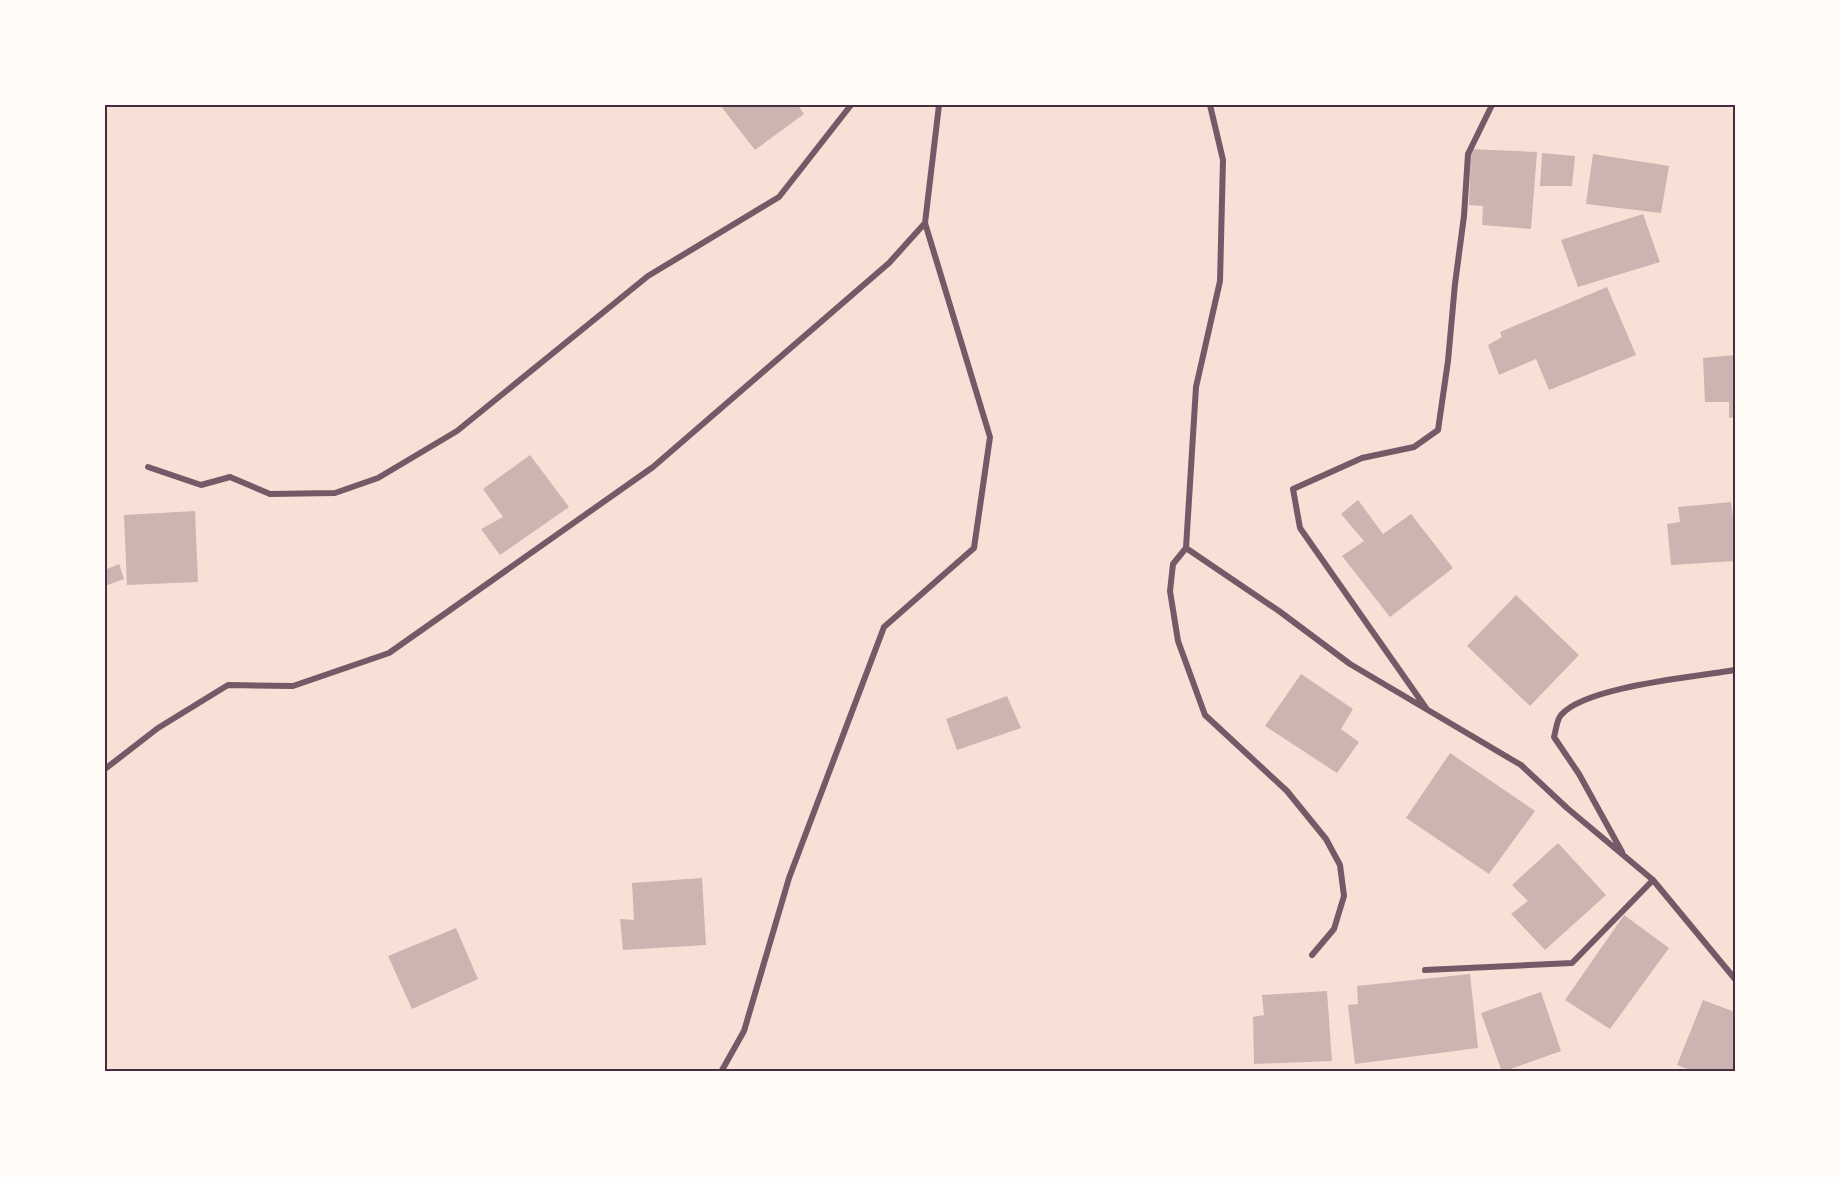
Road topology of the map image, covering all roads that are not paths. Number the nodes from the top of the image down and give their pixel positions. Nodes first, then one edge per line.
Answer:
1 (851, 105) edge
2 (939, 105) edge
3 (1210, 105) edge
4 (1492, 105) edge
5 (925, 223) junction
6 (148, 467) dead end
7 (1186, 548) junction
8 (1735, 670) edge
9 (1427, 710) junction
10 (105, 769) edge
11 (1623, 856) junction
12 (1653, 880) junction
13 (1312, 955) dead end
14 (1425, 970) dead end
15 (1735, 979) edge
16 (721, 1072) edge

1 - 6 street
2 - 5 street
3 - 7 street
4 - 9 street
5 - 10 street
5 - 16 street
7 - 9 street
7 - 13 street
8 - 11 street
9 - 11 street
11 - 12 street
12 - 14 street
12 - 15 street

